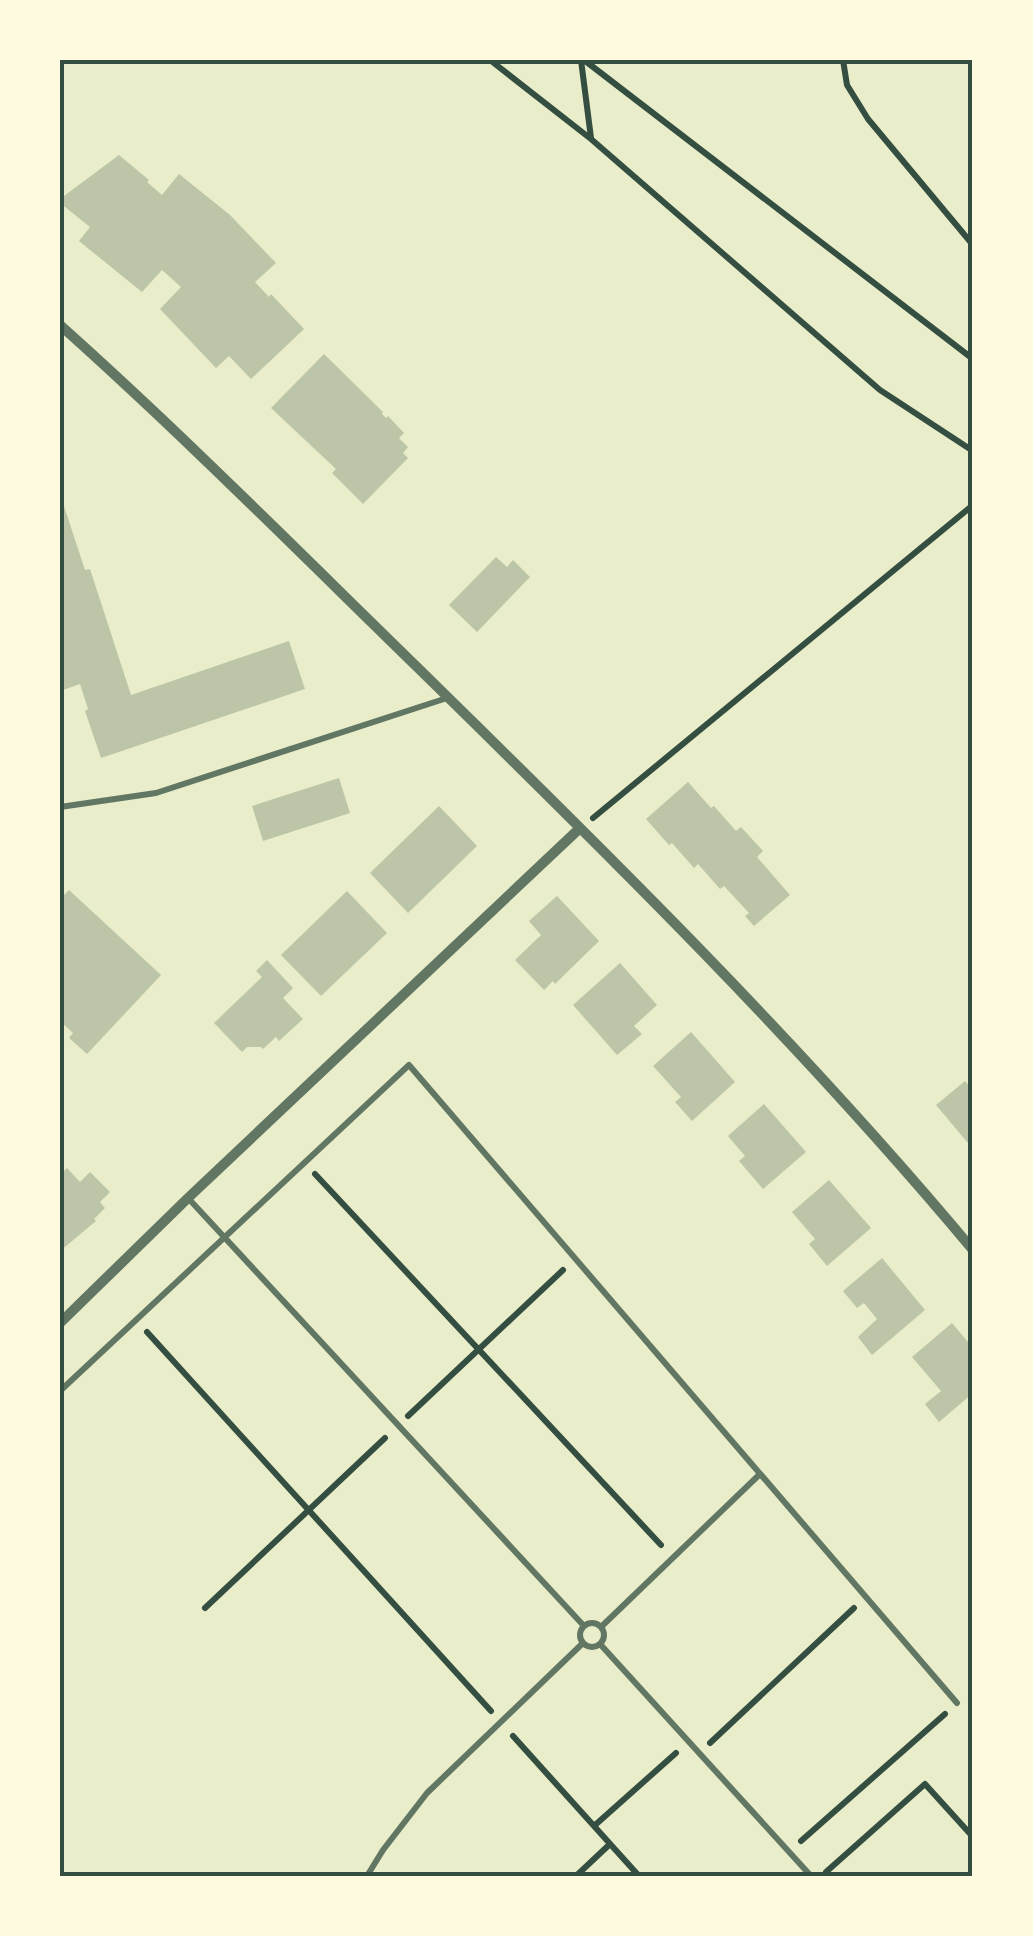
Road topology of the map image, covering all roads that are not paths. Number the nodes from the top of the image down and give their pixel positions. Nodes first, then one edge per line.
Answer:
1 (60, 325) edge
2 (448, 697) junction
3 (60, 807) edge
4 (580, 828) junction
5 (188, 1198) junction
6 (224, 1237) junction
7 (973, 1250) edge
8 (60, 1323) edge
9 (60, 1390) edge
10 (760, 1474) junction
11 (584, 1626) junction
12 (601, 1628) junction
13 (582, 1643) junction
14 (600, 1644) junction
15 (957, 1703) road end
16 (367, 1876) edge
17 (812, 1876) edge

1 - 2 street
2 - 3 lane
2 - 4 street
4 - 5 street
4 - 7 street
5 - 6 lane
5 - 8 street
6 - 9 lane
6 - 10 lane
6 - 11 lane
10 - 12 lane
10 - 15 lane
11 - 12 lane
11 - 13 lane
12 - 14 lane
13 - 14 lane
13 - 16 lane
14 - 17 lane

